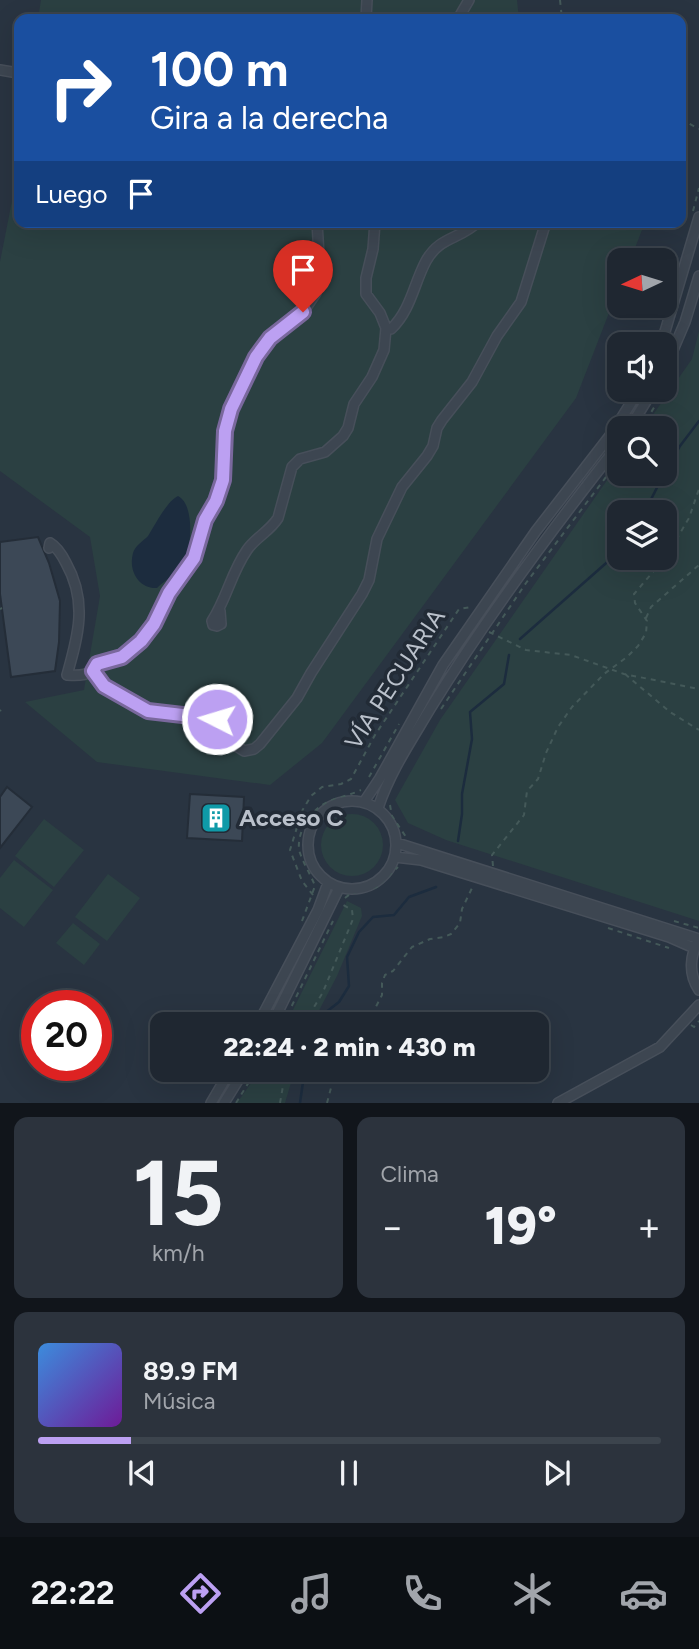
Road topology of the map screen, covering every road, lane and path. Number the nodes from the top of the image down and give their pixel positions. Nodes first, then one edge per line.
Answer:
1 (699, 217) edge
2 (317, 228) edge
3 (375, 228) edge
4 (471, 228) edge
5 (544, 228) edge
6 (699, 276) edge
7 (386, 328) junction
8 (665, 332) edge
9 (677, 341) edge
10 (631, 402) edge
11 (607, 459) edge
12 (607, 475) edge
13 (699, 489) edge
14 (677, 538) edge
15 (49, 548) dead end
16 (699, 565) edge
17 (655, 570) edge
18 (220, 611) dead end
19 (645, 618) junction
20 (473, 622) junction
21 (483, 628) junction
22 (492, 634) junction
23 (612, 669) junction
24 (93, 671) junction
25 (624, 674) junction
26 (699, 689) edge
27 (436, 717) dead end
28 (699, 730) edge
29 (389, 801) dead end
30 (364, 802) junction
31 (377, 808) junction
32 (414, 840) dead end
33 (397, 843) junction
34 (395, 858) junction
35 (406, 867) dead end
36 (493, 874) junction
37 (328, 883) junction
38 (474, 886) dead end
39 (339, 888) junction
40 (339, 903) junction
41 (325, 914) junction
42 (602, 926) dead end
43 (696, 943) edge
44 (677, 950) dead end
45 (699, 990) edge
46 (699, 1004) edge
47 (265, 1012) edge
48 (280, 1012) edge
49 (289, 1012) edge
50 (311, 1012) edge
51 (373, 1012) edge
52 (686, 1019) junction
53 (699, 1021) edge
54 (223, 1082) edge
55 (236, 1082) edge
56 (249, 1082) edge
57 (284, 1082) edge
58 (333, 1082) edge
59 (211, 1103) edge
60 (224, 1103) edge
61 (236, 1103) edge
62 (280, 1103) edge
63 (327, 1103) edge
64 (558, 1103) edge

1 - 8 street
2 - 24 street
3 - 7 street
4 - 7 street
5 - 24 street
6 - 9 street
7 - 18 street
10 - 20 street
11 - 21 street
12 - 22 path
13 - 14 path
15 - 24 street
16 - 19 path
17 - 19 path
19 - 23 path
20 - 30 street
20 - 41 path, VÍA PECUARIA
21 - 22 path, VÍA PECUARIA
21 - 31 street
22 - 23 path, VÍA PECUARIA
22 - 27 path
23 - 25 path, VÍA PECUARIA
23 - 36 path
25 - 26 path, VÍA PECUARIA
25 - 28 path
29 - 32 path
30 - 31 street
30 - 37 street
31 - 33 street
33 - 34 street
33 - 36 street
34 - 39 street
34 - 43 street
35 - 40 path
36 - 43 street
37 - 39 street
37 - 41 street
38 - 51 path
39 - 41 street
40 - 41 path
40 - 50 path
41 - 47 street
41 - 48 street
41 - 49 path
42 - 44 path
43 - 45 street
46 - 52 street
52 - 53 path
52 - 64 street
54 - 59 street
55 - 60 street
56 - 61 path
57 - 62 path
58 - 63 path

